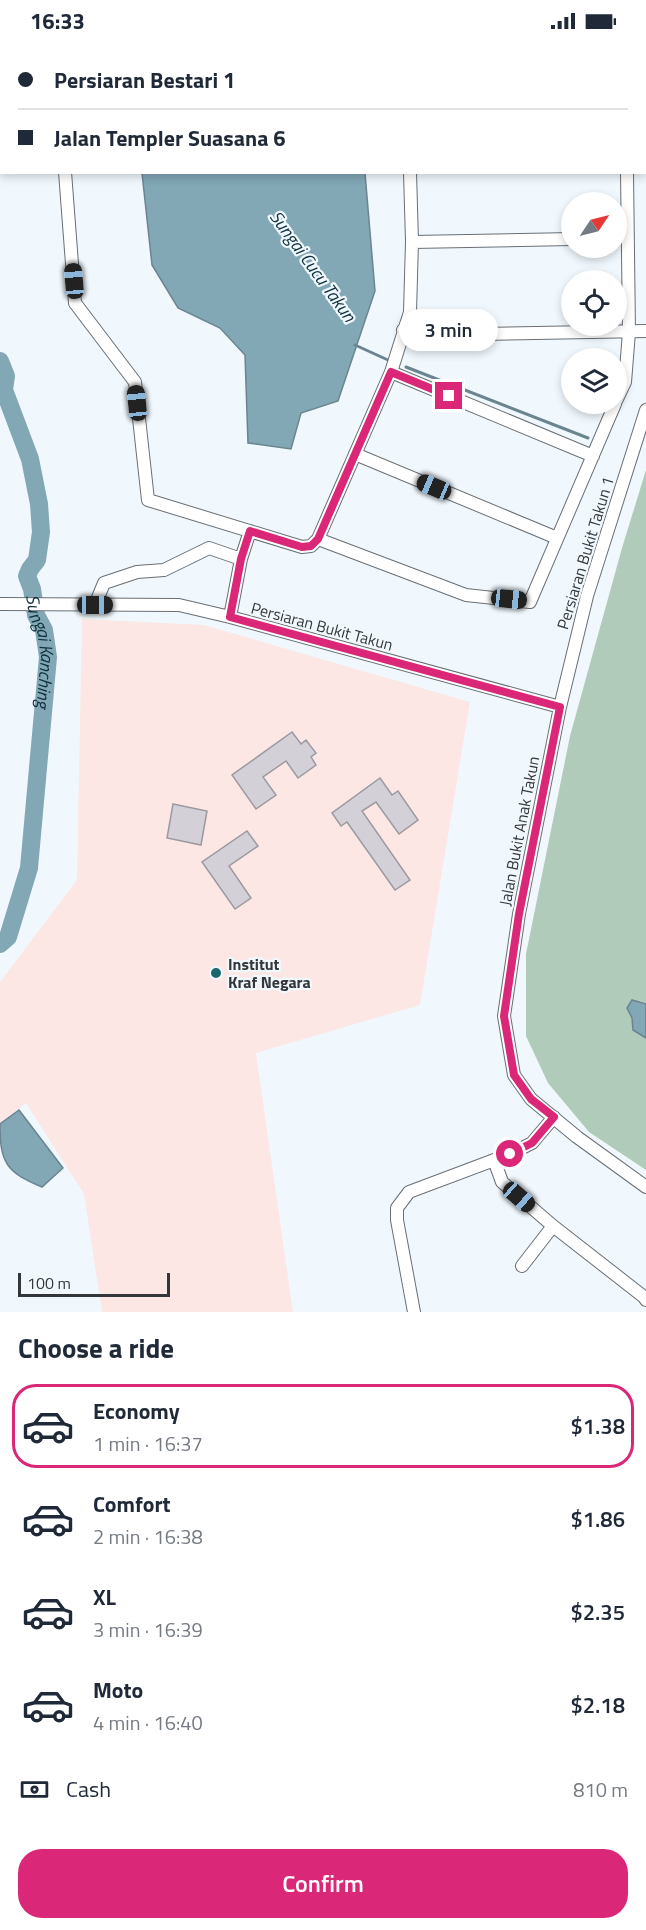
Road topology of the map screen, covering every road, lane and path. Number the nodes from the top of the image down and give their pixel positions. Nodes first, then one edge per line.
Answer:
1 (65, 174) edge
2 (410, 174) edge
3 (627, 174) edge
4 (625, 192) edge
5 (561, 239) edge
6 (412, 242) junction
7 (624, 258) edge
8 (403, 330) junction
9 (646, 331) edge
10 (629, 332) junction
11 (627, 357) edge
12 (391, 372) junction
13 (646, 410) edge
14 (611, 414) edge
15 (355, 454) junction
16 (592, 456) junction
17 (250, 531) junction
18 (557, 538) junction
19 (318, 539) junction
20 (241, 559) junction
21 (6, 604) edge
22 (95, 605) junction
23 (230, 617) junction
24 (560, 707) junction
25 (554, 1117) junction
26 (494, 1160) junction
27 (646, 1187) edge
28 (553, 1226) junction
29 (522, 1266) dead end
30 (646, 1300) edge
31 (414, 1312) edge

1 - 17 street
2 - 6 street
3 - 4 street
5 - 6 street
6 - 8 street
7 - 10 street
8 - 10 street
8 - 12 street
9 - 10 street
10 - 11 street
12 - 15 street
12 - 16 street
13 - 24 street, Persiaran Bukit Takun 1
14 - 16 street
15 - 18 street
15 - 19 street
16 - 18 street
17 - 19 street
17 - 20 street
18 - 19 street
20 - 22 street
20 - 23 street
21 - 22 street, Persiaran Bukit Takun
22 - 23 street, Persiaran Bukit Takun
23 - 24 street, Persiaran Bukit Takun
24 - 25 street, Jalan Bukit Anak Takun
25 - 26 street
25 - 27 street, Jalan Bukit Anak Takun
26 - 28 street
26 - 31 street
28 - 29 street
28 - 30 street

